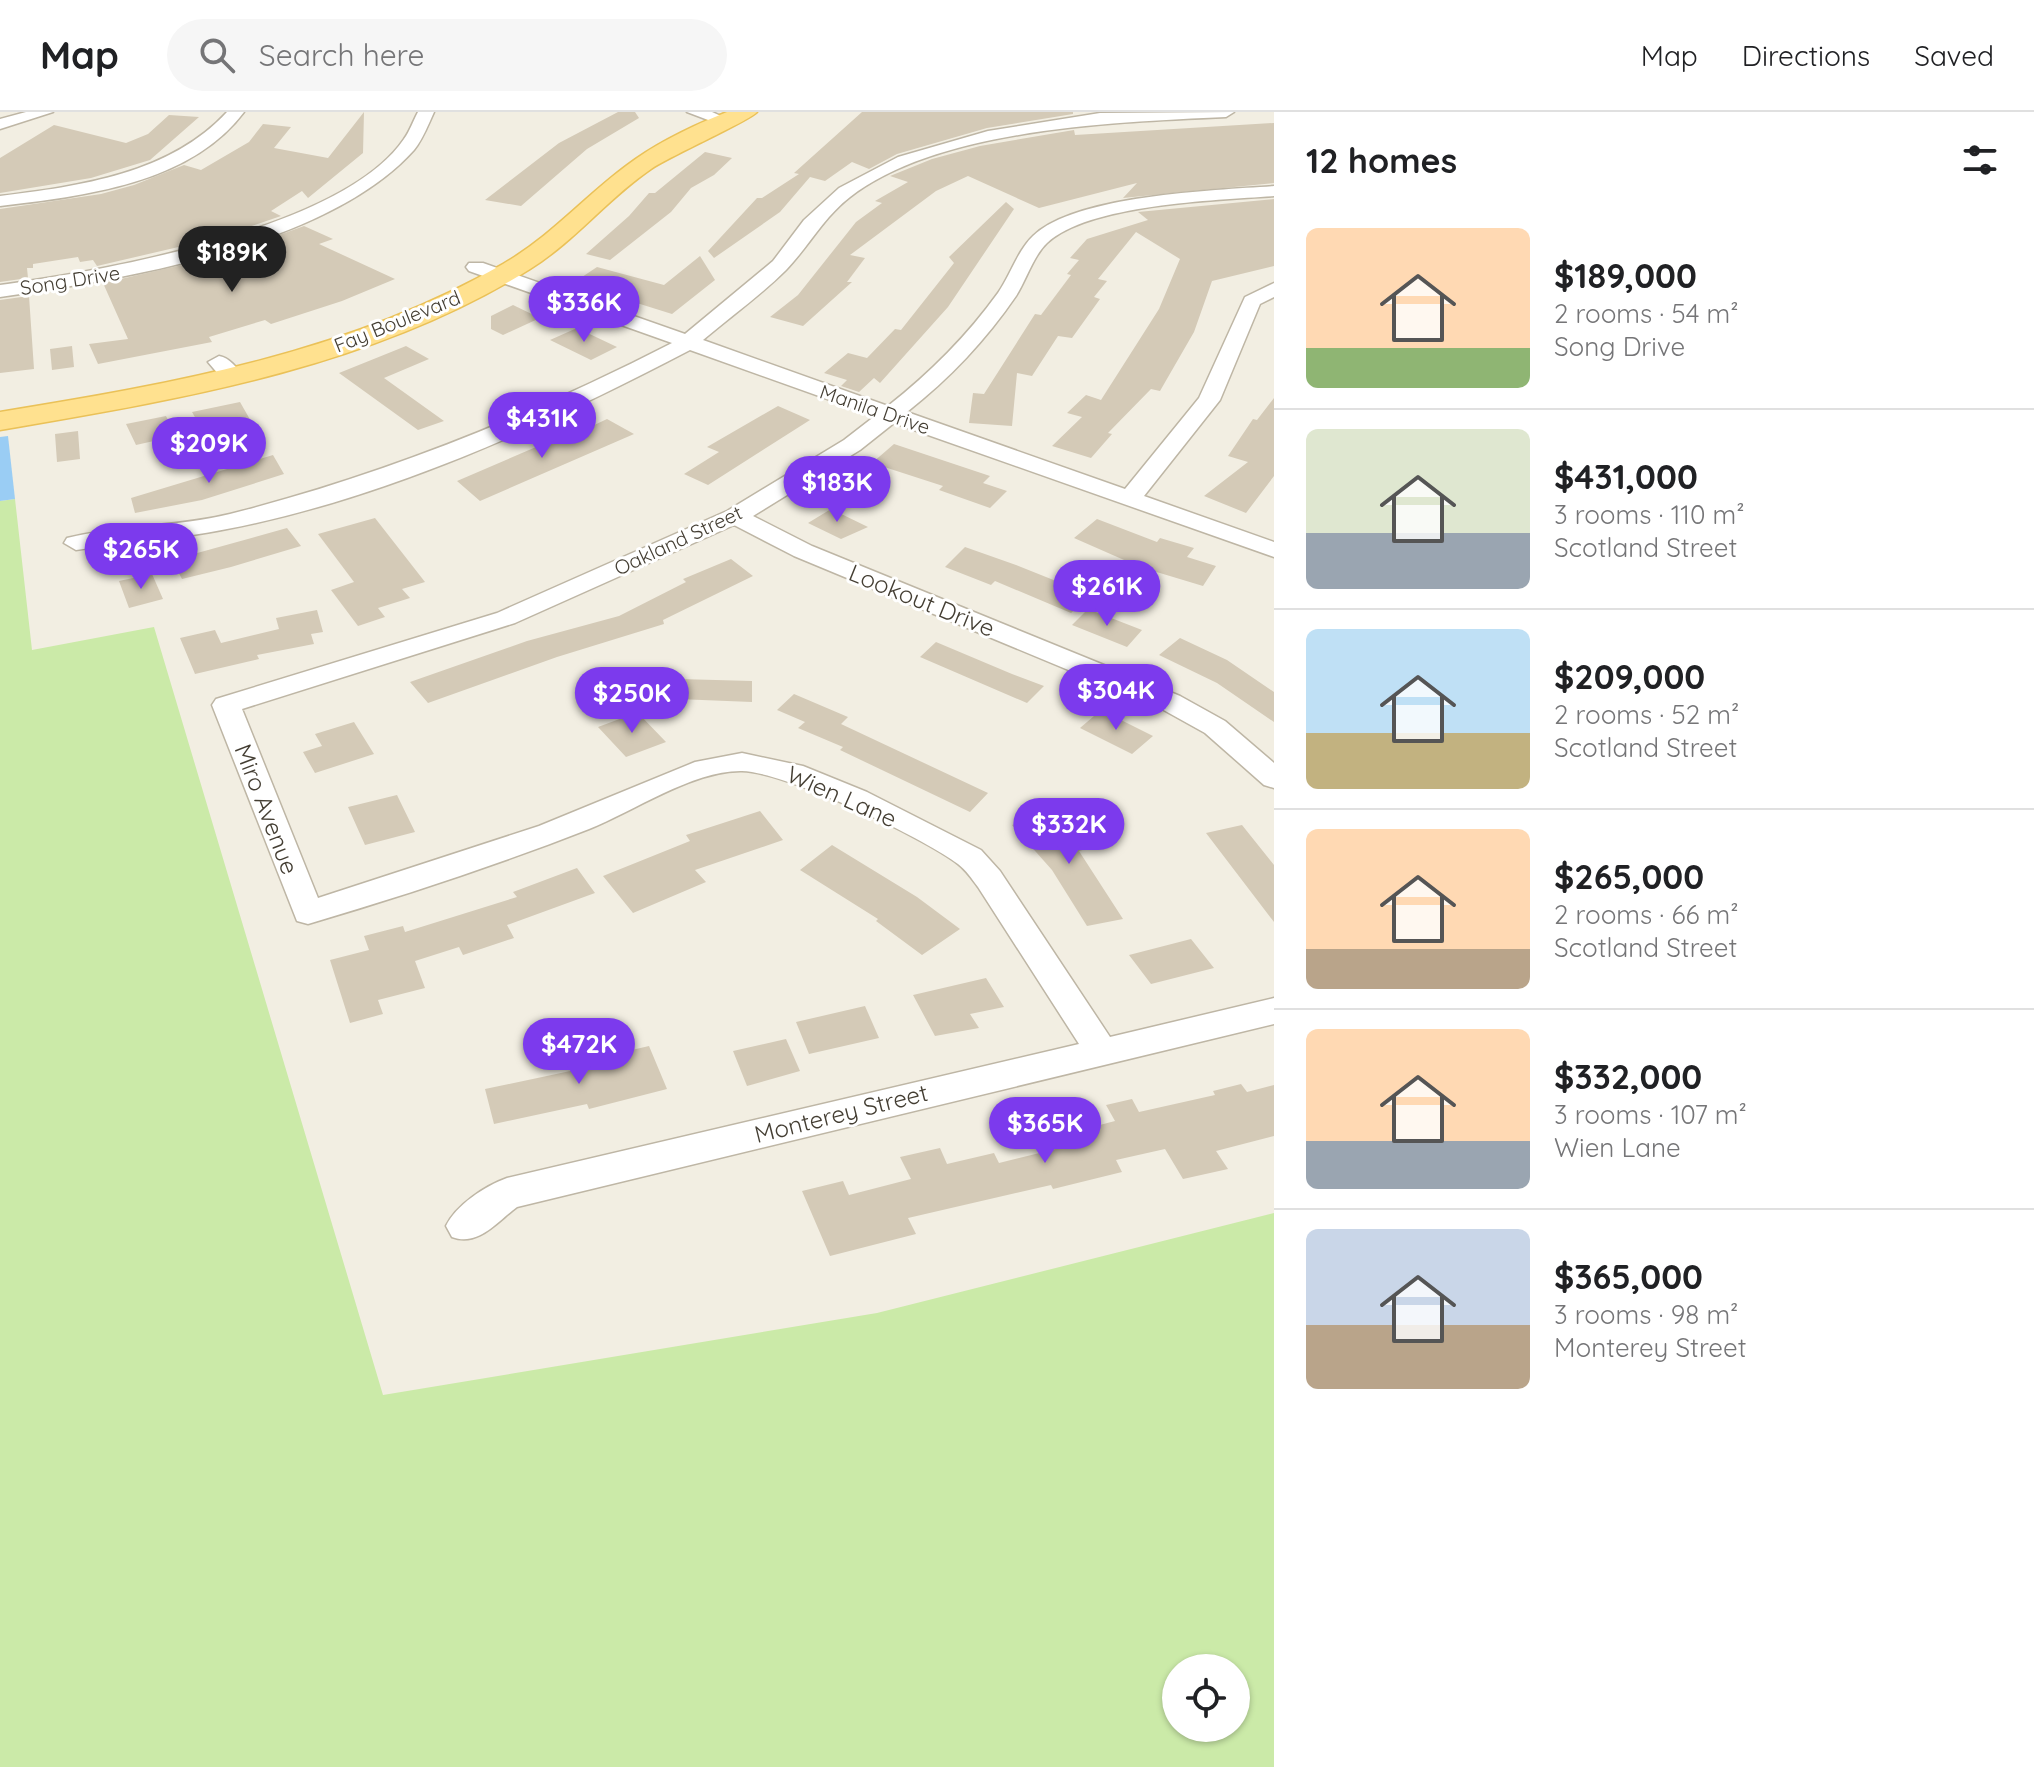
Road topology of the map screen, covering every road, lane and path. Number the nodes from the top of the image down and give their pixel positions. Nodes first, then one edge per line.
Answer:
1 (45, 112) edge
2 (236, 112) edge
3 (426, 112) edge
4 (1226, 112) edge
5 (715, 114) edge
6 (0, 124) edge
7 (1274, 191) edge
8 (0, 201) edge
9 (488, 272) junction
10 (1274, 289) edge
11 (0, 291) edge
12 (686, 344) junction
13 (226, 370) junction
14 (0, 404) edge
15 (888, 414) junction
16 (0, 421) edge
17 (1129, 500) junction
18 (735, 516) junction
19 (76, 543) dead end
20 (1274, 550) edge
21 (226, 705) joint
22 (1274, 778) edge
23 (308, 913) joint
24 (1274, 1011) edge
25 (1101, 1050) junction
26 (465, 1226) dead end

1 - 6 street
2 - 8 street
3 - 11 street, Song Drive
4 - 12 street
5 - 9 main road, Fay Boulevard
7 - 15 street, Oakland Street
9 - 12 street, Manila Drive
9 - 13 main road, Fay Boulevard
10 - 17 street
12 - 15 street, Manila Drive
12 - 19 street
13 - 14 main road, Fay Boulevard
13 - 16 main road, Fay Boulevard
15 - 17 street, Manila Drive
15 - 18 street, Oakland Street
17 - 20 street, Manila Drive
18 - 21 street, Oakland Street
18 - 22 street, Lookout Drive
21 - 23 street, Miro Avenue
23 - 25 street, Wien Lane
24 - 25 street, Monterey Street
25 - 26 street, Monterey Street

